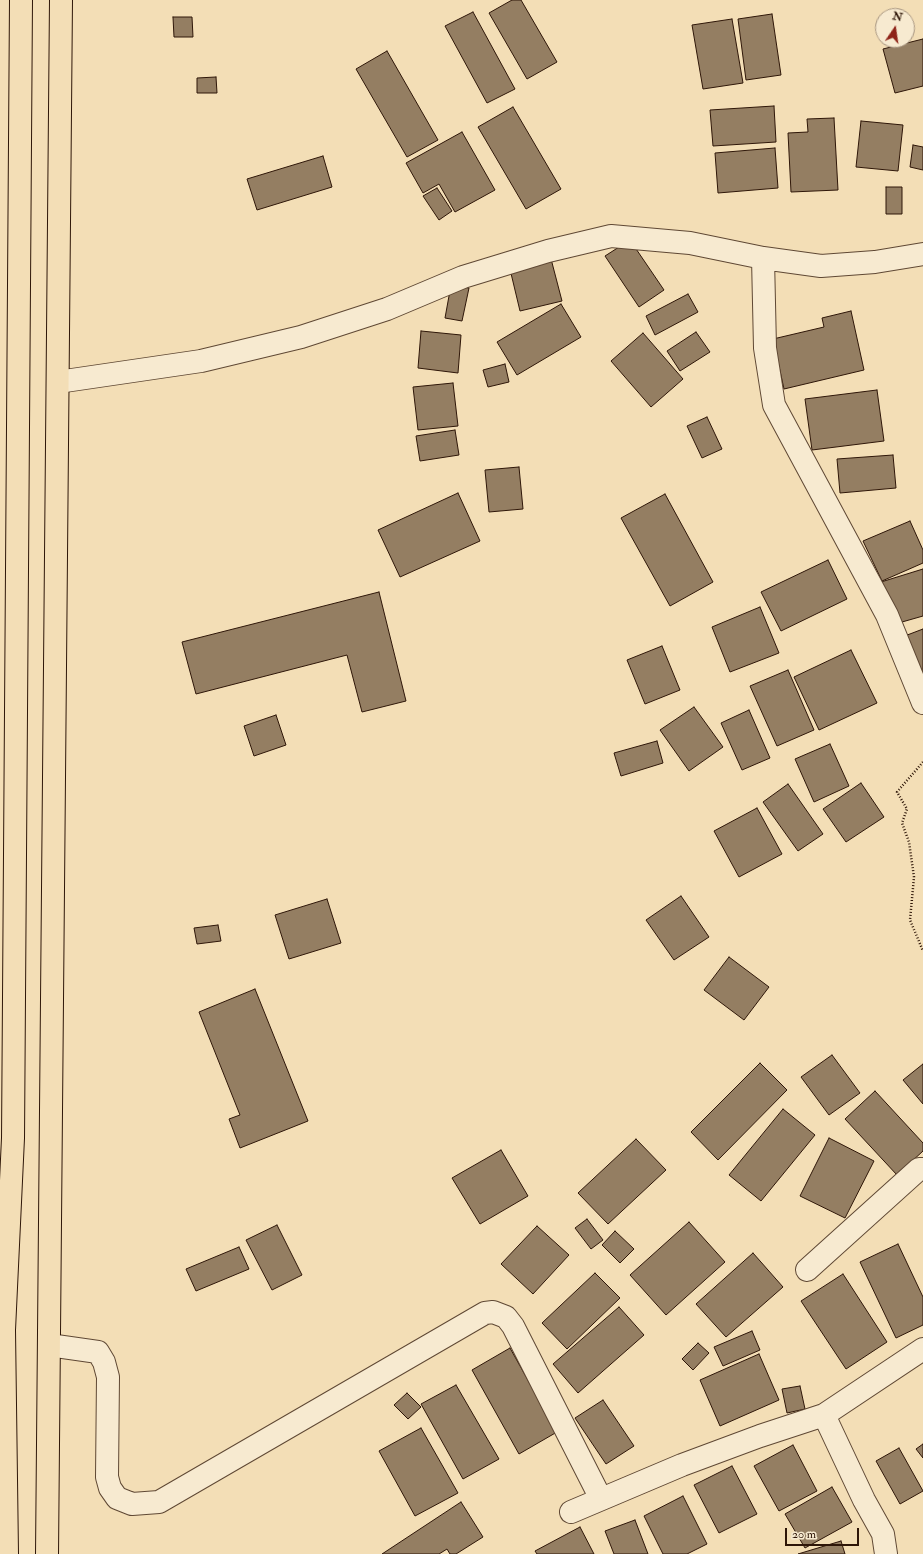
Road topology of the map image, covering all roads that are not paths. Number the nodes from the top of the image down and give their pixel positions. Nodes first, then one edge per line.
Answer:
1 (21, 0) edge
2 (61, 0) edge
3 (923, 254) edge
4 (762, 258) junction
5 (58, 382) junction
6 (923, 703) edge
7 (923, 1169) edge
8 (807, 1270) dead end
9 (49, 1345) junction
10 (923, 1349) edge
11 (824, 1415) junction
12 (601, 1499) junction
13 (571, 1512) dead end
14 (7, 1554) edge
15 (47, 1554) edge
16 (886, 1554) edge

1 - 14 highway
2 - 5 highway
3 - 4 street
4 - 5 street
4 - 6 street
5 - 9 highway
7 - 8 street
9 - 12 street
9 - 15 highway
10 - 11 street
11 - 12 street
11 - 16 street
12 - 13 street

